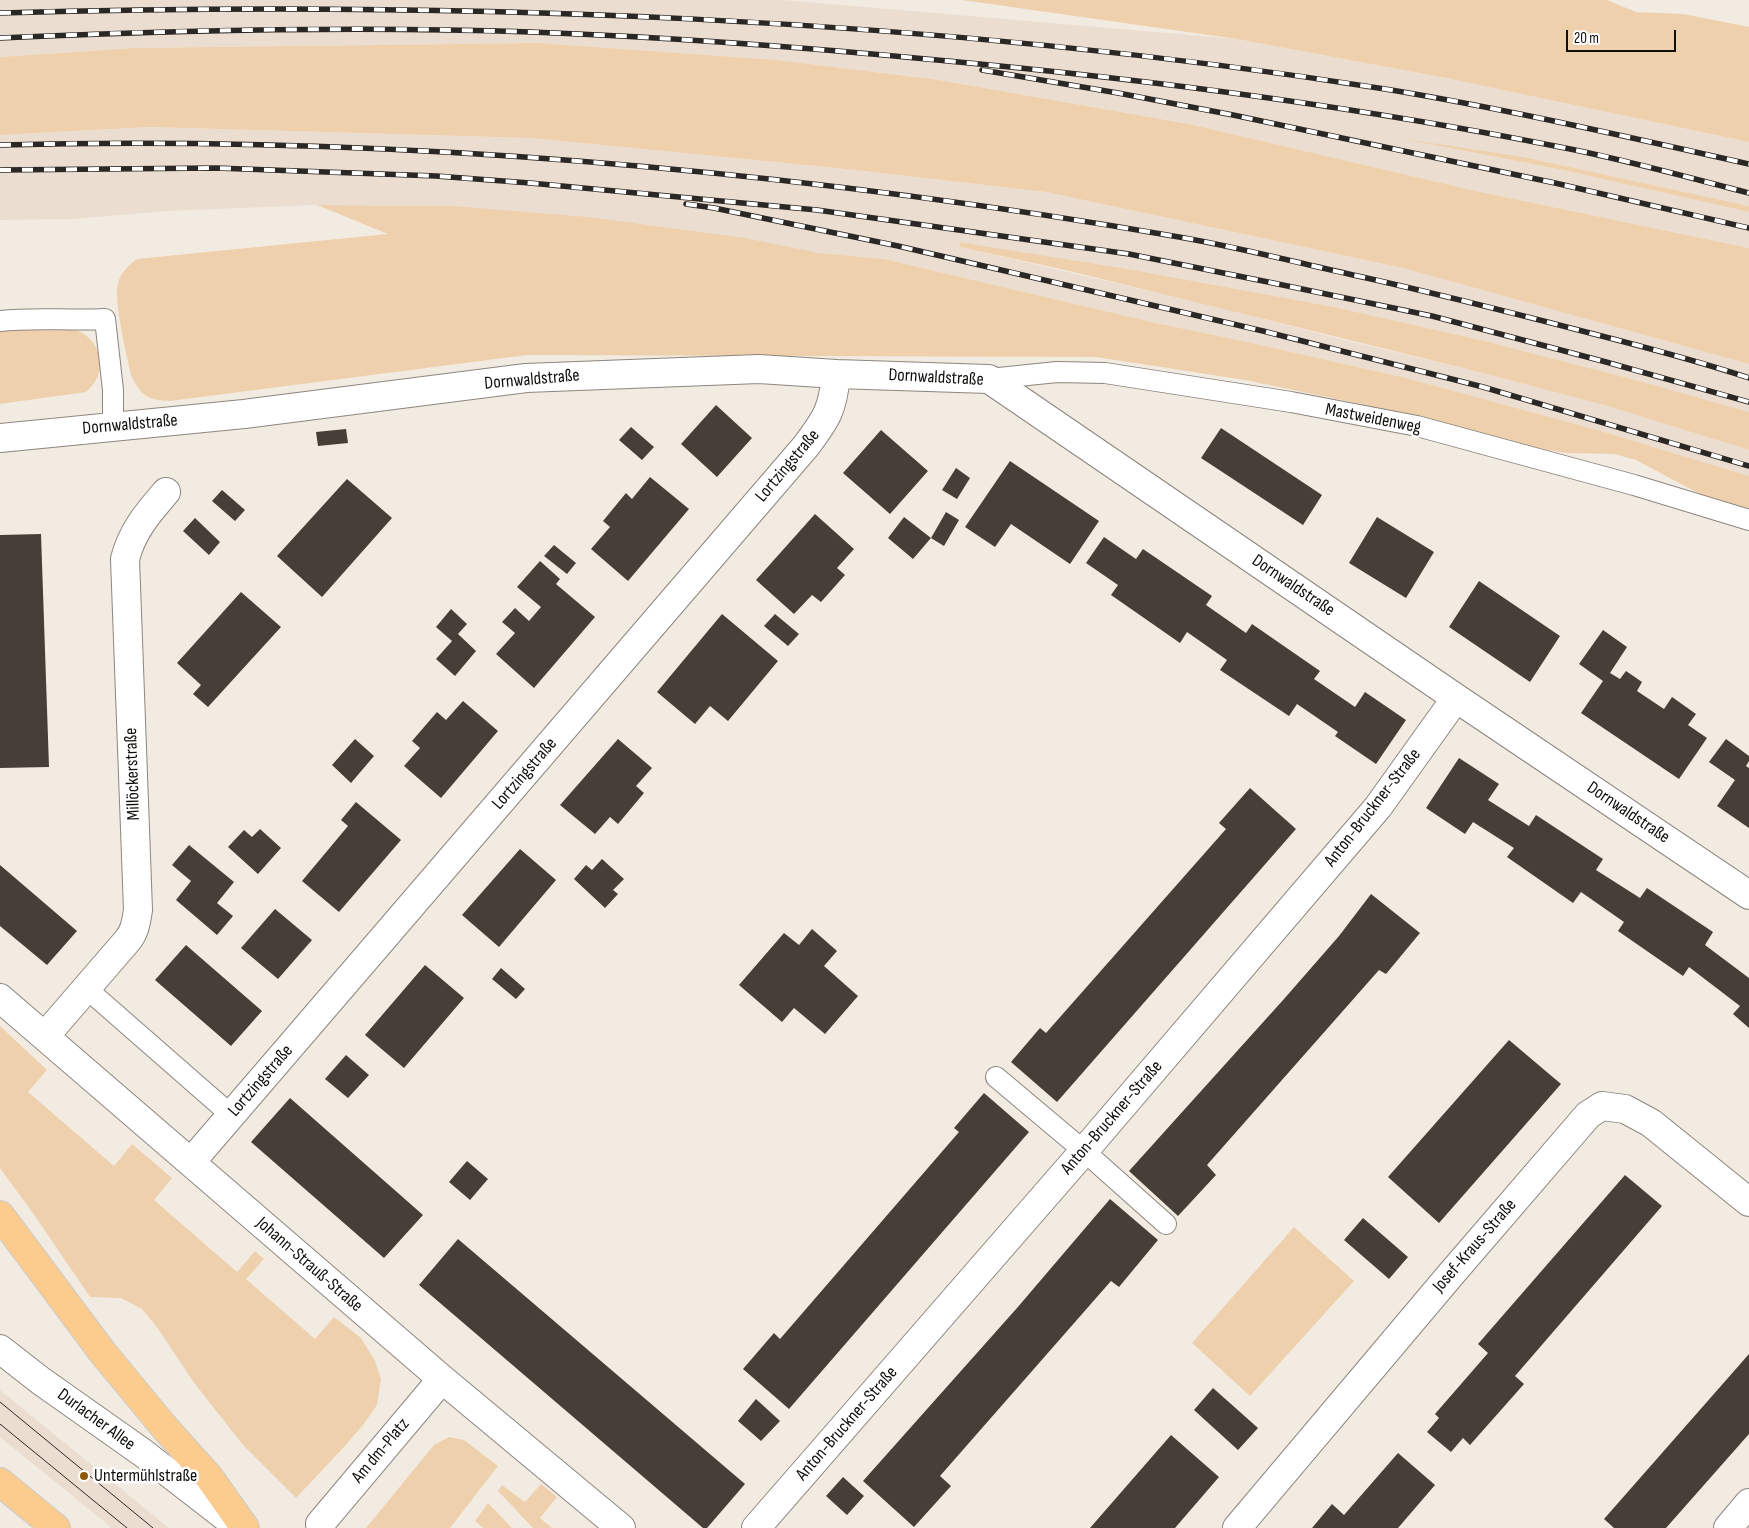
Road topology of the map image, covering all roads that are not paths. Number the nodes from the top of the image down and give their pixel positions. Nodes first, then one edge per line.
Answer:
1 (0, 320) edge
2 (836, 374) junction
3 (989, 379) junction
4 (113, 427) junction
5 (0, 438) edge
6 (166, 492) dead end
7 (1749, 520) edge
8 (1456, 698) junction
9 (1749, 895) edge
10 (87, 989) junction
11 (0, 998) edge
12 (45, 1036) junction
13 (996, 1077) dead end
14 (231, 1115) junction
15 (1084, 1151) junction
16 (191, 1162) junction
17 (1749, 1202) edge
18 (0, 1215) edge
19 (1166, 1224) dead end
20 (0, 1349) edge
21 (442, 1379) junction
22 (0, 1482) edge
23 (1749, 1503) edge
24 (320, 1524) dead end
25 (56, 1528) edge
26 (240, 1528) edge
27 (245, 1528) edge
28 (621, 1528) edge
29 (756, 1528) edge
30 (1237, 1528) edge
31 (1728, 1528) edge

1 - 4 lane
2 - 3 street, Dornwaldstraße
2 - 4 street, Dornwaldstraße
2 - 14 street, Lortzingstraße
3 - 7 lane, Mastweidenweg
3 - 8 street, Dornwaldstraße
4 - 5 street, Dornwaldstraße
6 - 10 street, Millöckerstraße
8 - 9 street, Dornwaldstraße
8 - 15 street, Anton-Bruckner-Straße
10 - 12 street, Millöckerstraße
10 - 14 lane
11 - 12 street, Johann-Strauß-Straße
12 - 16 street, Johann-Strauß-Straße
13 - 15 lane
14 - 16 street, Lortzingstraße
15 - 19 lane
15 - 29 street, Anton-Bruckner-Straße
16 - 21 street, Johann-Strauß-Straße
17 - 30 street, Josef-Kraus-Straße
18 - 27 main road
20 - 26 street, Durlacher Allee
21 - 24 street, Am dm-Platz
21 - 28 street, Johann-Strauß-Straße
22 - 25 main road
23 - 31 street

